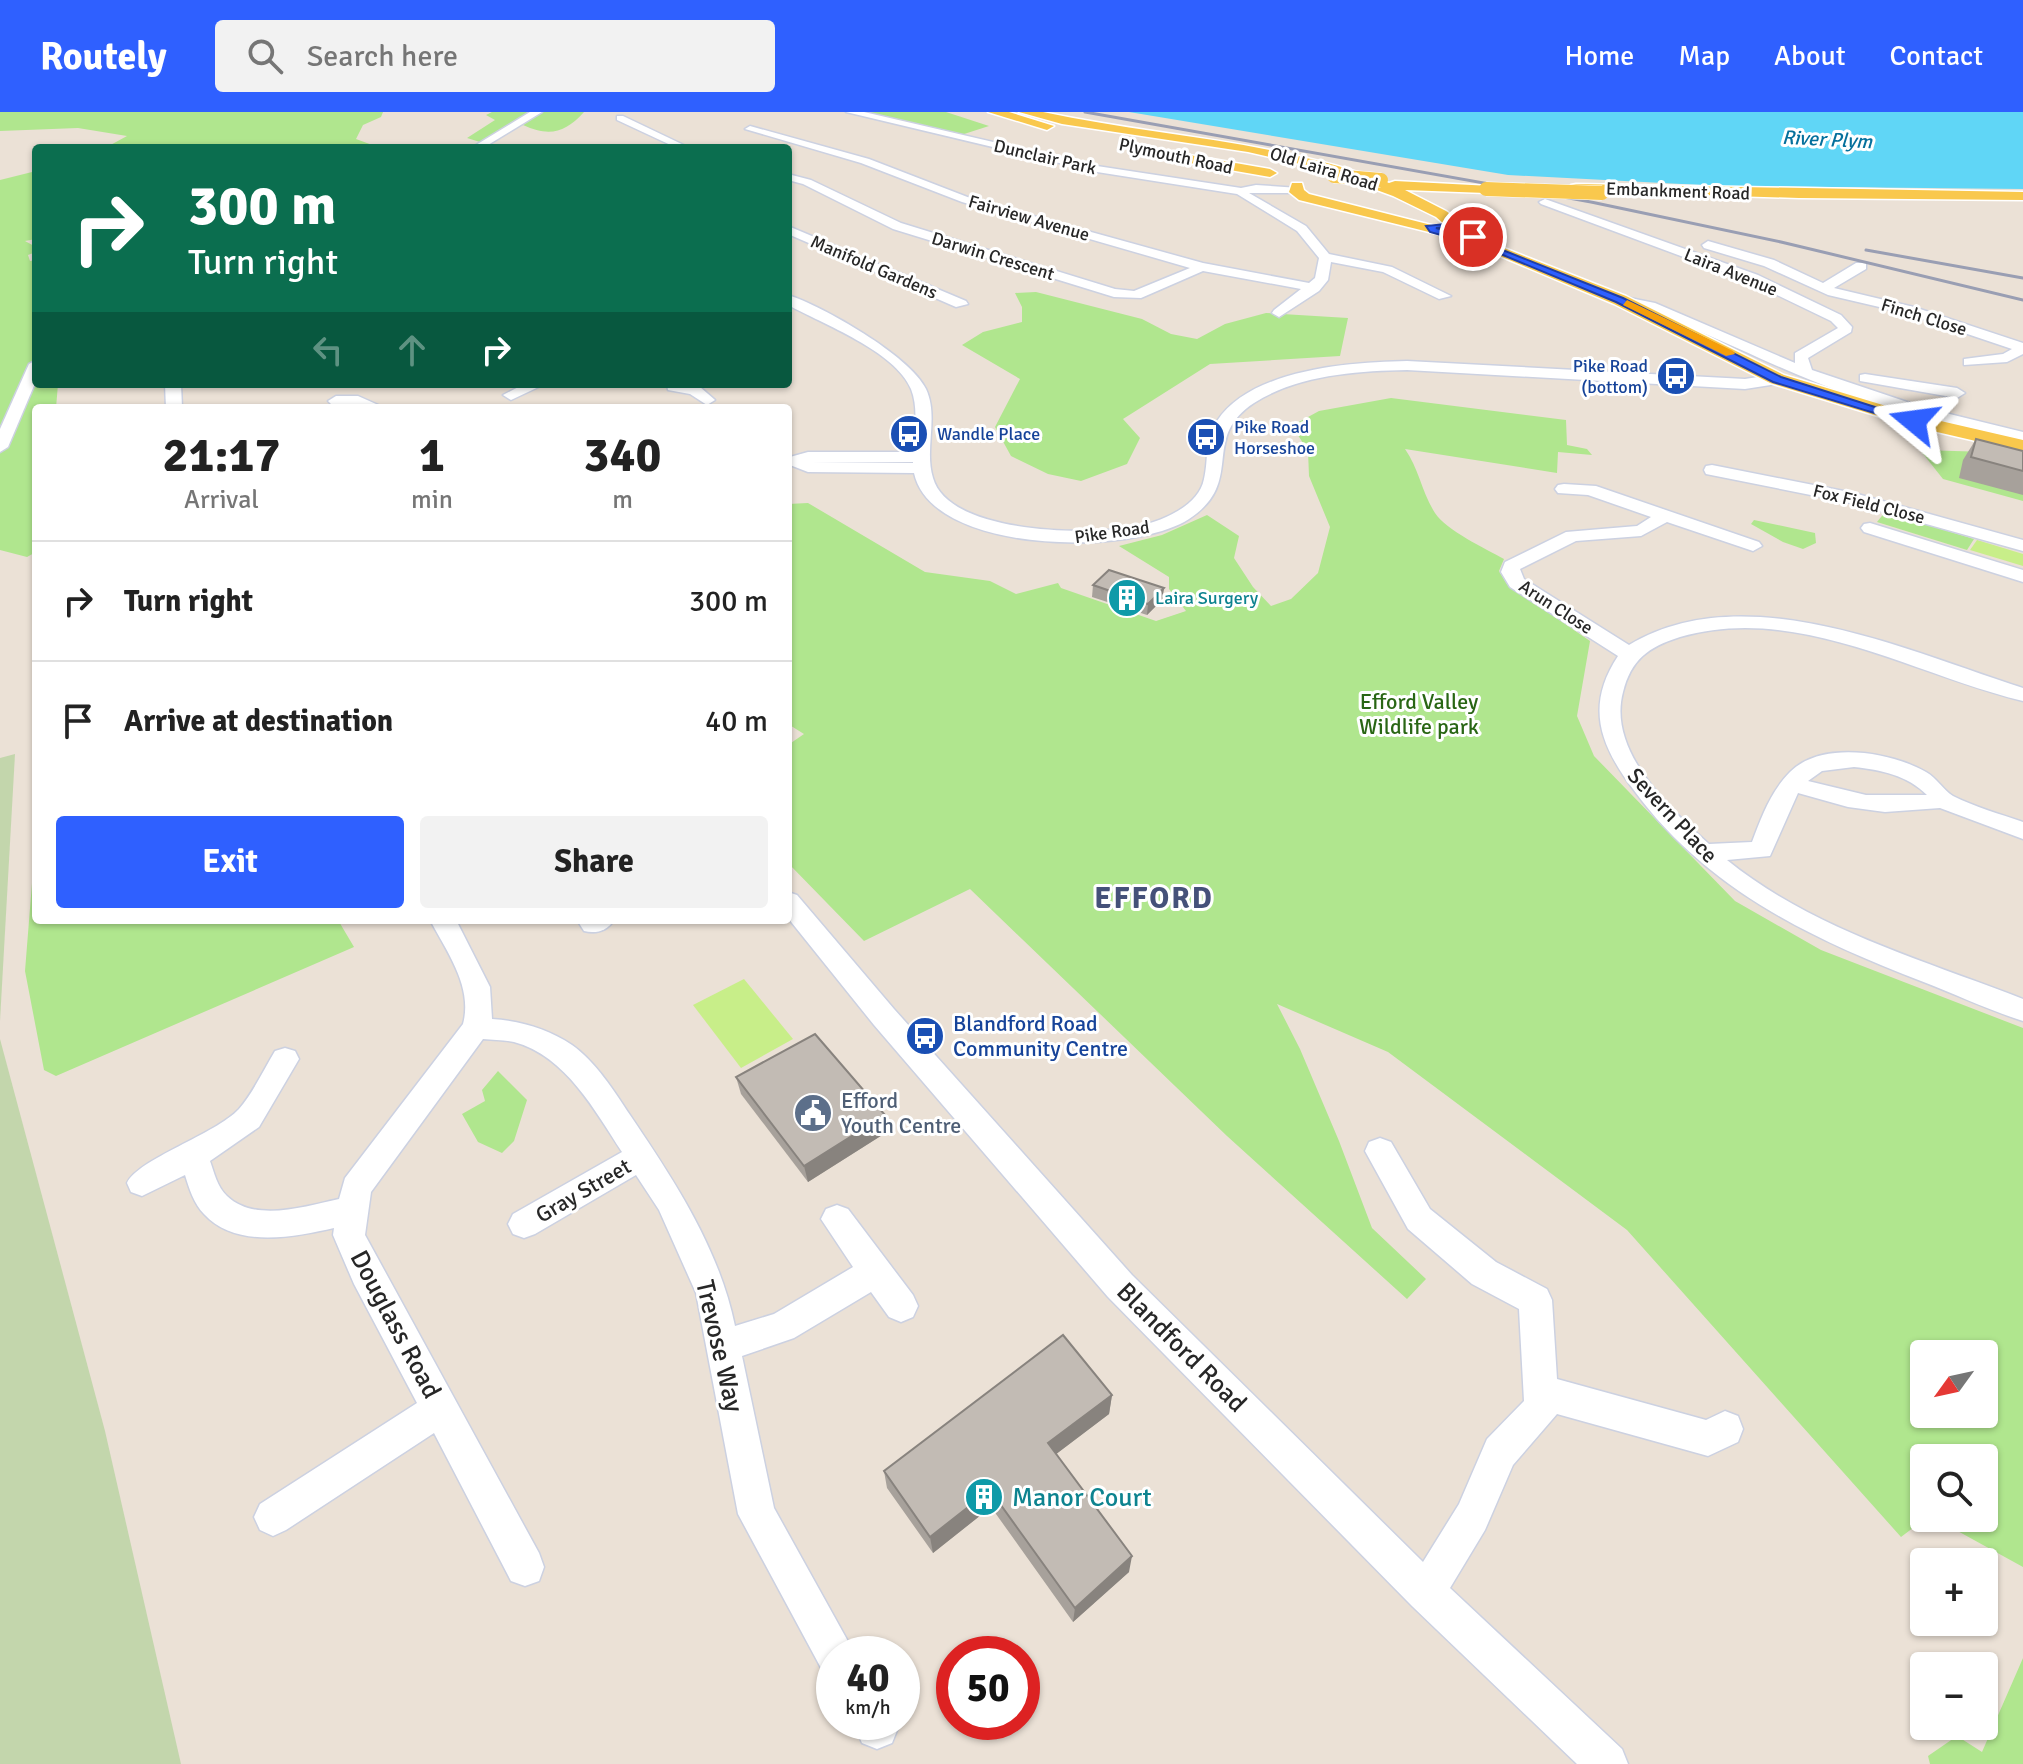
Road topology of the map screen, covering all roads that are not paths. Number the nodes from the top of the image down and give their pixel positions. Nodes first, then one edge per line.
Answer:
1 (537, 112) edge
2 (851, 112) edge
3 (994, 112) edge
4 (1019, 112) edge
5 (1025, 112) edge
6 (620, 118) dead end
7 (750, 129) dead end
8 (782, 140) junction
9 (1207, 140) junction
10 (484, 144) edge
11 (676, 144) edge
12 (768, 144) dead end
13 (1125, 146) dead end
14 (1140, 150) dead end
15 (1168, 150) junction
16 (1242, 169) junction
17 (1334, 176) joint
18 (792, 178) edge
19 (1360, 183) junction
20 (1388, 183) junction
21 (1296, 188) junction
22 (1241, 191) junction
23 (2023, 198) edge
24 (1545, 202) dead end
25 (1442, 225) junction
26 (792, 233) edge
27 (1675, 235) dead end
28 (1325, 258) junction
29 (1846, 263) dead end
30 (1202, 267) junction
31 (1314, 288) junction
32 (1824, 288) junction
33 (1444, 296) dead end
34 (1620, 300) junction
35 (792, 301) edge
36 (961, 304) dead end
37 (1279, 313) dead end
38 (2023, 348) edge
39 (1966, 363) dead end
40 (1804, 367) junction
41 (32, 373) edge
42 (1777, 379) junction
43 (528, 388) edge
44 (680, 388) edge
45 (703, 391) edge
46 (1957, 393) dead end
47 (511, 395) dead end
48 (336, 401) dead end
49 (366, 404) edge
50 (2023, 437) edge
51 (2023, 446) edge
52 (0, 447) edge
53 (920, 462) junction
54 (1712, 470) dead end
55 (1564, 489) dead end
56 (1666, 515) junction
57 (1870, 528) dead end
58 (1753, 546) dead end
59 (2023, 546) edge
60 (2023, 576) edge
61 (1630, 655) junction
62 (2023, 695) edge
63 (1794, 784) junction
64 (1942, 800) junction
65 (2023, 831) edge
66 (1761, 850) junction
67 (1702, 853) junction
68 (1757, 894) junction
69 (792, 906) edge
70 (445, 924) edge
71 (2023, 1010) edge
72 (476, 1028) junction
73 (285, 1059) dead end
74 (1380, 1151) dead end
75 (193, 1156) junction
76 (642, 1156) junction
77 (142, 1183) dead end
78 (350, 1210) junction
79 (837, 1219) dead end
80 (524, 1224) dead end
81 (876, 1271) junction
82 (901, 1306) dead end
83 (722, 1346) junction
84 (1541, 1392) junction
85 (441, 1408) junction
86 (1725, 1429) dead end
87 (273, 1517) dead end
88 (525, 1567) dead end
89 (1426, 1592) junction
90 (825, 1636) edge
91 (1607, 1764) edge

1 - 10 street
2 - 22 street, Dunclair Park
3 - 13 main road, Plymouth Road
4 - 15 main road, Plymouth Road
5 - 9 main road, Old Laira Road
6 - 11 street
7 - 8 street, Fairview Avenue
8 - 12 street
8 - 30 street, Fairview Avenue
9 - 15 main road
9 - 25 main road, Old Laira Road
14 - 16 main road, Plymouth Road
15 - 17 main road, Plymouth Road
16 - 19 main road, Plymouth Road
16 - 21 main road, Old Laira Road
17 - 20 main road, Embankment Road, bridge
18 - 30 street, Darwin Crescent
19 - 20 main road, Embankment Road, bridge
19 - 21 main road
20 - 23 main road, Embankment Road, bridge
20 - 23 main road, Embankment Road, bridge
21 - 22 street
21 - 25 main road, Old Laira Road
22 - 28 street
24 - 40 street, Laira Avenue
25 - 34 main road, Old Laira Road
26 - 36 street, Manifold Gardens
27 - 32 street, Finch Close
28 - 31 street
28 - 33 street
29 - 32 street
30 - 31 street, Fairview Avenue
31 - 37 street
32 - 38 street, Finch Close
34 - 40 street, Old Laira Road
34 - 42 main road, Old Laira Road
35 - 53 street
38 - 39 street, Finch Close
40 - 46 street
40 - 50 street, Old Laira Road
41 - 52 street
42 - 51 main road, Old Laira Road
42 - 53 street, Pike Road
43 - 47 street
44 - 45 street
48 - 49 street
53 - 53 street
54 - 59 street, Fox Field Close
55 - 56 street
56 - 58 street
56 - 61 street, Arun Close
57 - 60 street, Fox Field Close
61 - 62 street
61 - 67 street, Severn Place
63 - 64 street
63 - 64 street
63 - 66 street
64 - 65 street
66 - 67 street
66 - 68 street
67 - 68 street, Severn Place
68 - 71 street, Severn Place
69 - 89 street, Blandford Road
70 - 72 street
72 - 76 street, Trevose Way
72 - 78 street
73 - 75 street
74 - 84 street
75 - 77 street
75 - 78 street
76 - 80 street, Gray Street
76 - 83 street, Trevose Way
78 - 85 street, Douglass Road
79 - 81 street
81 - 82 street
81 - 83 street
83 - 90 street, Trevose Way
84 - 86 street
84 - 89 street
85 - 87 street
85 - 88 street, Douglass Road
89 - 91 street, Blandford Road

